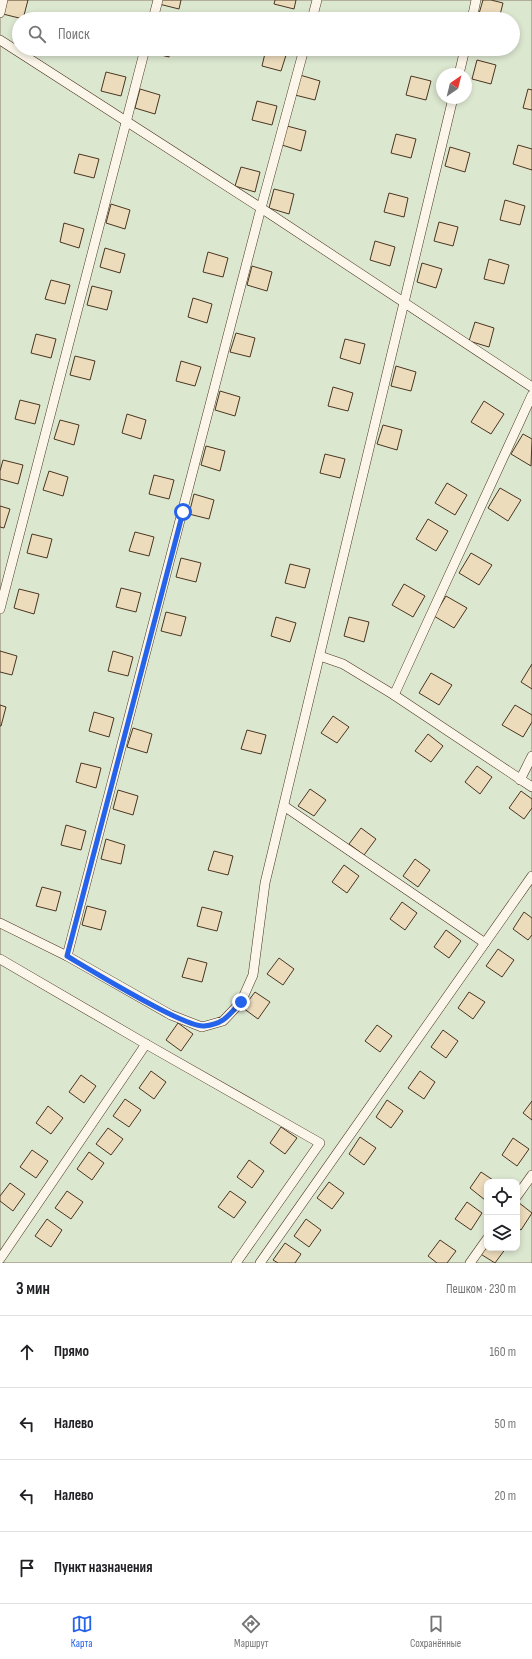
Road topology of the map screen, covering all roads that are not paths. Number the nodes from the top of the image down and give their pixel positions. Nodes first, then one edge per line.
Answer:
1 (3, 0) edge
2 (158, 0) edge
3 (317, 0) edge
4 (476, 0) edge
5 (155, 12) edge
6 (314, 12) edge
7 (473, 12) edge
8 (0, 13) edge
9 (0, 40) edge
10 (12, 48) edge
11 (25, 56) edge
12 (143, 56) edge
13 (302, 56) edge
14 (463, 56) edge
15 (460, 68) edge
16 (452, 104) edge
17 (126, 121) junction
18 (261, 208) junction
19 (404, 304) junction
20 (532, 387) edge
21 (532, 395) edge
22 (0, 609) edge
23 (320, 656) junction
24 (394, 695) junction
25 (532, 756) edge
26 (520, 780) junction
27 (532, 788) edge
28 (284, 806) junction
29 (532, 876) edge
30 (0, 923) edge
31 (485, 943) junction
32 (67, 956) junction
33 (0, 959) edge
34 (146, 1044) junction
35 (532, 1174) edge
36 (520, 1192) edge
37 (484, 1243) edge
38 (0, 1259) edge
39 (236, 1263) edge
40 (260, 1263) edge
41 (470, 1263) edge

1 - 8 lane
2 - 5 lane
3 - 6 lane
4 - 7 lane
9 - 10 lane
11 - 17 lane
12 - 17 lane
13 - 18 lane
14 - 15 lane
16 - 19 lane
17 - 18 lane
17 - 22 lane
18 - 19 lane
18 - 32 lane
19 - 20 lane
19 - 23 lane
21 - 24 lane
23 - 24 lane
23 - 28 lane
24 - 26 lane
25 - 26 lane
26 - 27 lane
28 - 31 lane
28 - 32 lane
29 - 31 lane
30 - 32 lane
31 - 40 lane
33 - 34 lane
34 - 38 lane
34 - 39 lane
35 - 36 lane
37 - 41 lane

